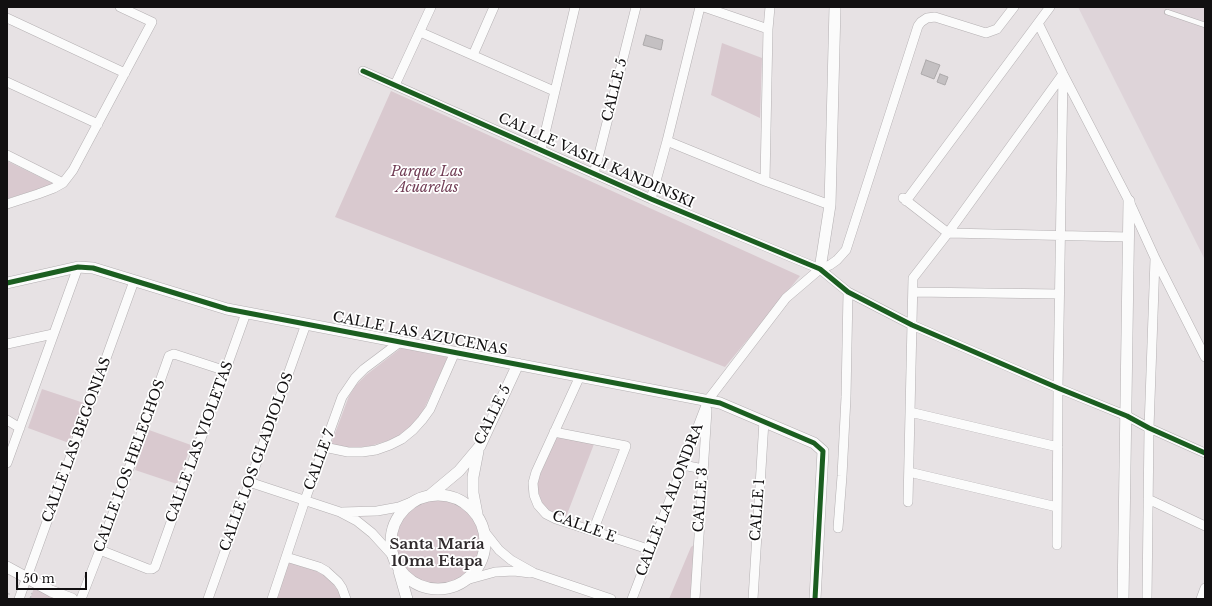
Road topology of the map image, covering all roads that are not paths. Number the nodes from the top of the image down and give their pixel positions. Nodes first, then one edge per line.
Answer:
1 (120, 7) edge
2 (431, 7) edge
3 (494, 7) edge
4 (574, 7) edge
5 (636, 7) edge
6 (700, 7) edge
7 (704, 7) edge
8 (770, 7) edge
9 (835, 7) edge
10 (1014, 7) edge
11 (1050, 7) edge
12 (1168, 12) dead end
13 (7, 18) edge
14 (1038, 23) junction
15 (1205, 25) edge
16 (768, 29) junction
17 (420, 32) junction
18 (473, 55) junction
19 (363, 71) dead end
20 (125, 73) junction
21 (1063, 74) junction
22 (7, 82) edge
23 (395, 85) junction
24 (554, 91) junction
25 (98, 124) junction
26 (667, 141) junction
27 (541, 150) junction
28 (7, 155) edge
29 (594, 174) junction
30 (765, 181) junction
31 (63, 183) junction
32 (651, 199) junction
33 (1130, 201) junction
34 (7, 204) edge
35 (830, 205) junction
36 (948, 233) junction
37 (1060, 236) junction
38 (1129, 237) junction
39 (1155, 258) junction
40 (78, 267) junction
41 (820, 269) junction
42 (134, 281) junction
43 (7, 283) edge
44 (848, 292) junction
45 (913, 292) junction
46 (1059, 294) junction
47 (246, 313) junction
48 (306, 324) junction
49 (912, 325) junction
50 (54, 334) junction
51 (400, 342) junction
52 (7, 344) edge
53 (455, 352) junction
54 (1205, 357) edge
55 (518, 364) junction
56 (226, 371) junction
57 (580, 376) junction
58 (1058, 388) junction
59 (708, 400) junction
60 (910, 412) junction
61 (1127, 416) junction
62 (7, 420) edge
63 (764, 421) junction
64 (20, 428) junction
65 (1149, 428) junction
66 (554, 432) junction
67 (480, 446) junction
68 (324, 447) junction
69 (1058, 447) junction
70 (1205, 454) edge
71 (7, 463) edge
72 (683, 465) junction
73 (704, 469) junction
74 (909, 472) junction
75 (249, 482) junction
76 (429, 496) junction
77 (1148, 499) junction
78 (305, 500) junction
79 (414, 501) junction
80 (908, 502) dead end
81 (1057, 506) junction
82 (340, 512) junction
83 (478, 516) junction
84 (1205, 526) edge
85 (838, 528) dead end
86 (484, 531) junction
87 (593, 531) junction
88 (1057, 546) dead end
89 (100, 550) junction
90 (651, 550) junction
91 (392, 555) junction
92 (286, 556) junction
93 (7, 567) edge
94 (399, 568) junction
95 (534, 573) junction
96 (27, 578) junction
97 (466, 580) junction
98 (452, 587) junction
99 (1205, 588) edge
100 (15, 597) edge
101 (72, 599) edge
102 (81, 599) edge
103 (208, 599) edge
104 (272, 599) edge
105 (346, 599) edge
106 (407, 599) edge
107 (438, 599) edge
108 (611, 599) edge
109 (632, 599) edge
110 (695, 599) edge
111 (752, 599) edge
112 (815, 599) edge
113 (1123, 599) edge
114 (1147, 599) edge
115 (1201, 599) edge

1 - 20 street
2 - 17 street
3 - 18 street
4 - 24 street
5 - 29 street, CALLE 5
6 - 26 street
7 - 16 street
8 - 16 street
9 - 35 street
10 - 41 street, CALLE LA ALONDRA
11 - 14 street
12 - 15 lane
13 - 20 street
14 - 21 street
14 - 36 street
16 - 30 street
17 - 18 street
17 - 23 street
18 - 24 street
19 - 23 street, CALLLE VASILI KANDINSKI
20 - 25 street
21 - 33 street
21 - 36 street
21 - 37 street
22 - 25 street
23 - 27 street, CALLLE VASILI KANDINSKI
24 - 27 street
25 - 31 street
26 - 30 street
26 - 32 street
27 - 29 street, CALLLE VASILI KANDINSKI
28 - 31 street
29 - 32 street, CALLLE VASILI KANDINSKI
30 - 35 street
31 - 34 street
32 - 41 street, CALLLE VASILI KANDINSKI
33 - 38 street
33 - 39 street
35 - 41 street
36 - 37 street
36 - 45 street
37 - 38 street
37 - 46 street
38 - 61 street
39 - 54 street
39 - 65 street
40 - 42 street, CALLE LAS AZUCENAS
40 - 43 street, CALLE LAS AZUCENAS
40 - 50 street
41 - 44 street, CALLLE VASILI KANDINSKI
41 - 59 street, CALLE LA ALONDRA
42 - 47 street, CALLE LAS AZUCENAS
42 - 96 street, CALLE LAS BEGONIAS
44 - 49 street, CALLLE VASILI KANDINSKI
44 - 85 street
45 - 46 street
45 - 49 street
46 - 58 street
47 - 48 street, CALLE LAS AZUCENAS
47 - 56 street, CALLE LAS VIOLETAS
48 - 51 street, CALLE LAS AZUCENAS
48 - 75 street, CALLE LOS GLADIOLOS
49 - 58 street, CALLLE VASILI KANDINSKI
49 - 60 street
50 - 52 street
50 - 64 street
51 - 53 street, CALLE LAS AZUCENAS
51 - 68 street, CALLE 7
53 - 55 street, CALLE LAS AZUCENAS
53 - 68 street
55 - 57 street, CALLE LAS AZUCENAS
55 - 67 street, CALLE 5
56 - 89 street, CALLE LOS HELECHOS
56 - 89 street, CALLE LAS VIOLETAS
57 - 59 street, CALLE LAS AZUCENAS
57 - 66 street, CALLE E
58 - 61 street, CALLLE VASILI KANDINSKI
58 - 69 street
59 - 63 street, CALLE LAS AZUCENAS
59 - 72 street, CALLE LA ALONDRA
59 - 73 street, CALLE 3
60 - 69 street
60 - 74 street
61 - 65 street, CALLLE VASILI KANDINSKI
61 - 113 street
62 - 64 street
63 - 111 street, CALLE 1
63 - 112 street, CALLE LAS AZUCENAS
64 - 71 street
65 - 70 street, CALLLE VASILI KANDINSKI
65 - 77 street
66 - 87 street, CALLE E
66 - 87 street
67 - 76 street, CALLE 5
67 - 83 street
68 - 78 street, CALLE 7
69 - 81 street
72 - 73 street
72 - 90 street, CALLE LA ALONDRA
73 - 110 street, CALLE 3
74 - 80 street
74 - 81 street
75 - 78 street
75 - 103 street, CALLE LOS GLADIOLOS
76 - 79 street
76 - 83 street
77 - 84 street
77 - 114 street
78 - 82 street
78 - 92 street, CALLE 7
79 - 82 street
79 - 91 street
81 - 88 street
82 - 91 street
83 - 86 street
86 - 95 street
86 - 97 street
87 - 90 street, CALLE E
89 - 102 street, CALLE LOS HELECHOS
90 - 109 street, CALLE LA ALONDRA
91 - 94 street
92 - 104 street, CALLE 7
92 - 105 street
93 - 96 street
94 - 98 street
94 - 106 street
95 - 97 street
95 - 108 street
96 - 100 street, CALLE LAS BEGONIAS
96 - 101 street
97 - 98 street
98 - 107 street
99 - 115 street

